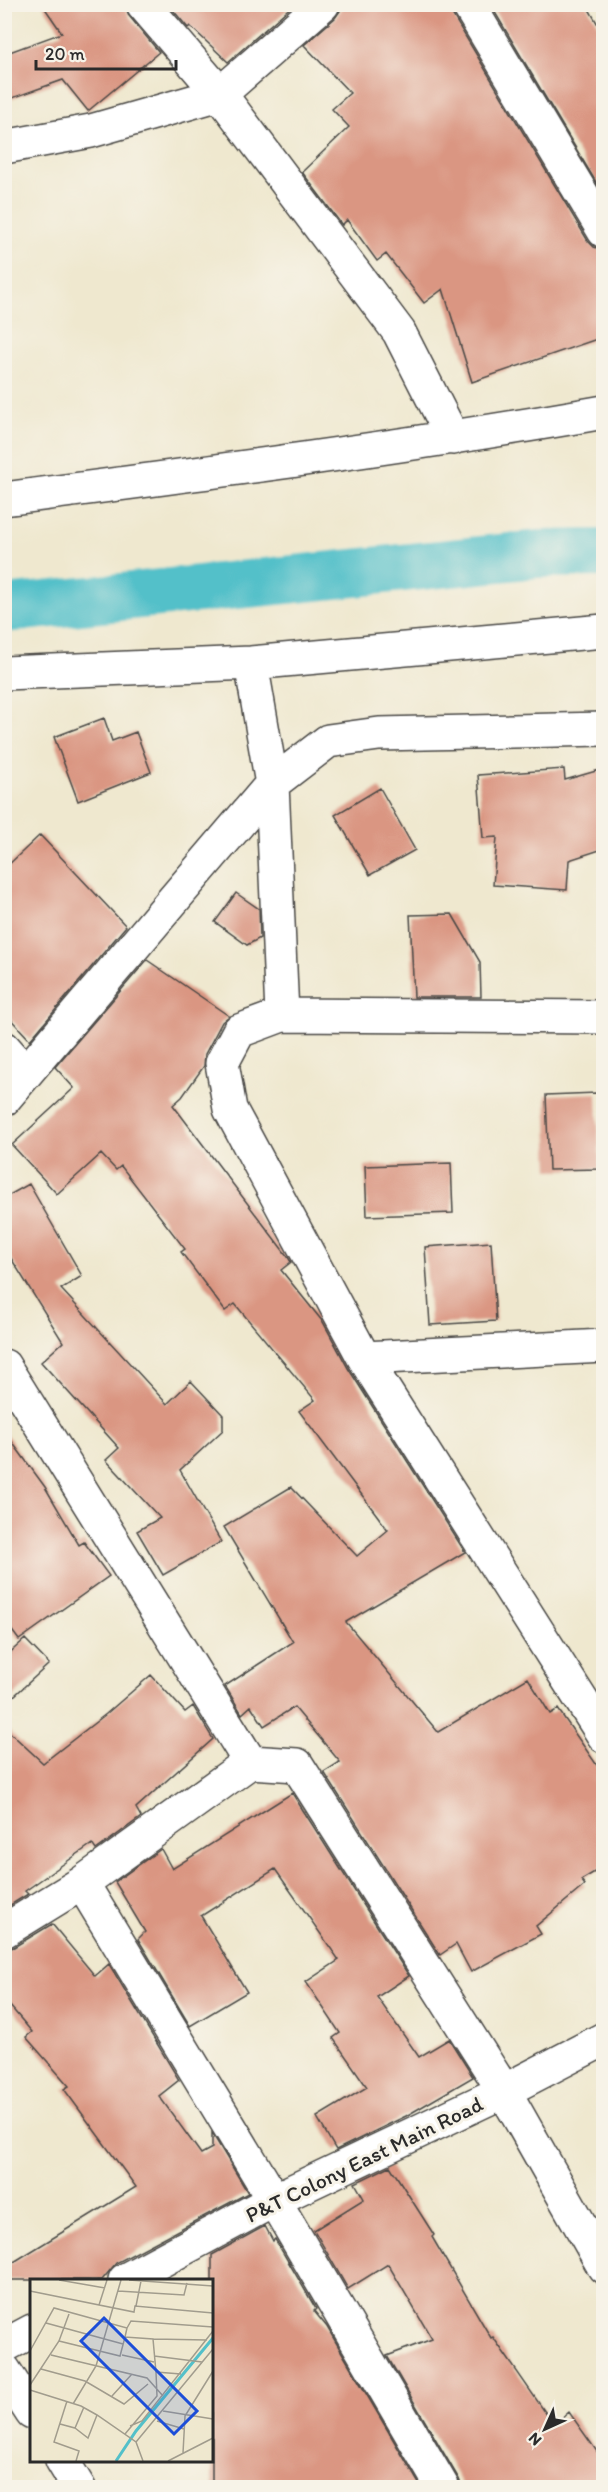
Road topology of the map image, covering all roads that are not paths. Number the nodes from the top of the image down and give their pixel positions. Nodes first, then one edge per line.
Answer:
1 (143, 4) edge
2 (323, 4) edge
3 (468, 4) edge
4 (220, 94) junction
5 (4, 147) edge
6 (603, 231) edge
7 (603, 412) edge
8 (453, 438) junction
9 (4, 499) edge
10 (603, 631) edge
11 (250, 663) junction
12 (4, 673) edge
13 (603, 729) edge
14 (272, 784) junction
15 (282, 1015) junction
16 (603, 1017) edge
17 (4, 1048) edge
18 (26, 1073) junction
19 (4, 1099) edge
20 (603, 1346) edge
21 (364, 1358) junction
22 (4, 1366) edge
23 (603, 1736) edge
24 (250, 1762) junction
25 (82, 1883) junction
26 (4, 1931) edge
27 (603, 2039) edge
28 (504, 2091) junction
29 (274, 2200) junction
30 (603, 2267) edge
31 (127, 2279) edge
32 (30, 2332) edge
33 (4, 2346) edge
34 (4, 2370) edge
35 (30, 2410) edge
36 (63, 2462) edge
37 (79, 2487) edge
38 (443, 2487) edge

1 - 4 street
2 - 4 street
3 - 6 street
4 - 5 street
4 - 8 street
7 - 8 street
8 - 9 street
10 - 11 street
11 - 12 street
11 - 14 street
13 - 14 street
14 - 15 street
14 - 18 street
15 - 16 street
15 - 21 street
17 - 18 street
18 - 19 street
20 - 21 street
21 - 23 street
22 - 24 street
24 - 25 street
24 - 28 street
25 - 26 street
25 - 29 street
27 - 28 street, P&T Colony East Main Road
28 - 29 street, P&T Colony East Main Road
28 - 30 street
29 - 31 street, P&T Colony East Main Road
29 - 38 street
32 - 33 street
34 - 35 street
36 - 37 street

